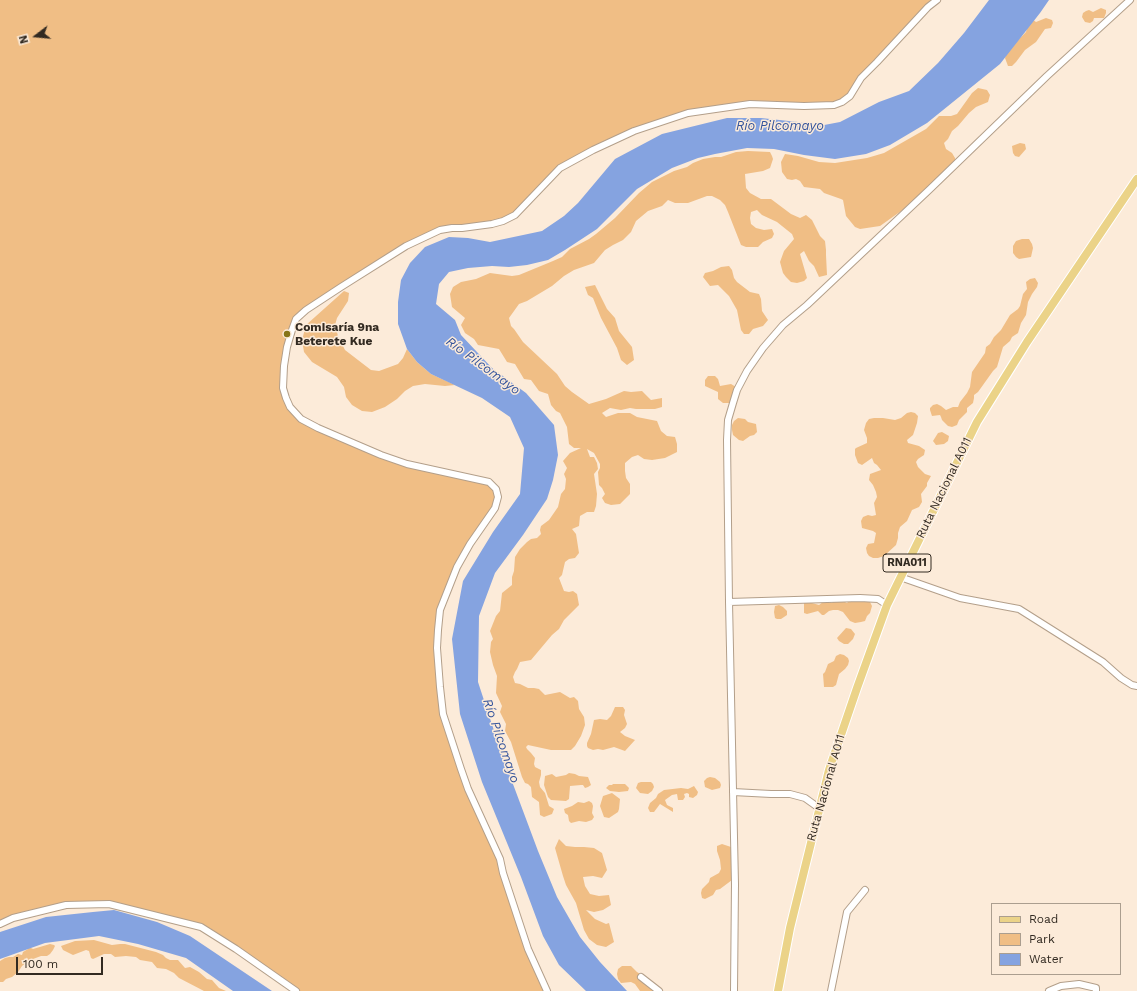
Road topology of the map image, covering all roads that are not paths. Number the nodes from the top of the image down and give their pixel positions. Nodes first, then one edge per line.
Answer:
1 (937, 0) edge
2 (1130, 0) edge
3 (1137, 179) edge
4 (900, 577) junction
5 (728, 602) junction
6 (887, 605) junction
7 (1137, 686) edge
8 (733, 792) junction
9 (819, 808) junction
10 (865, 890) dead end
11 (0, 924) edge
12 (641, 976) dead end
13 (296, 991) edge
14 (547, 991) edge
15 (659, 991) edge
16 (734, 991) edge
17 (778, 991) edge
18 (831, 991) edge
19 (1049, 991) edge
20 (1096, 991) edge

1 - 14 street
2 - 5 street
3 - 4 main road, Ruta Nacional A011 / RNA011
4 - 6 main road, Ruta Nacional A011 / RNA011
4 - 7 street
5 - 6 street
5 - 8 street
6 - 9 main road, Ruta Nacional A011 / RNA011
8 - 9 street
8 - 16 street
9 - 17 main road, Ruta Nacional A011 / RNA011
10 - 18 street
11 - 13 street
12 - 15 street
19 - 20 street

